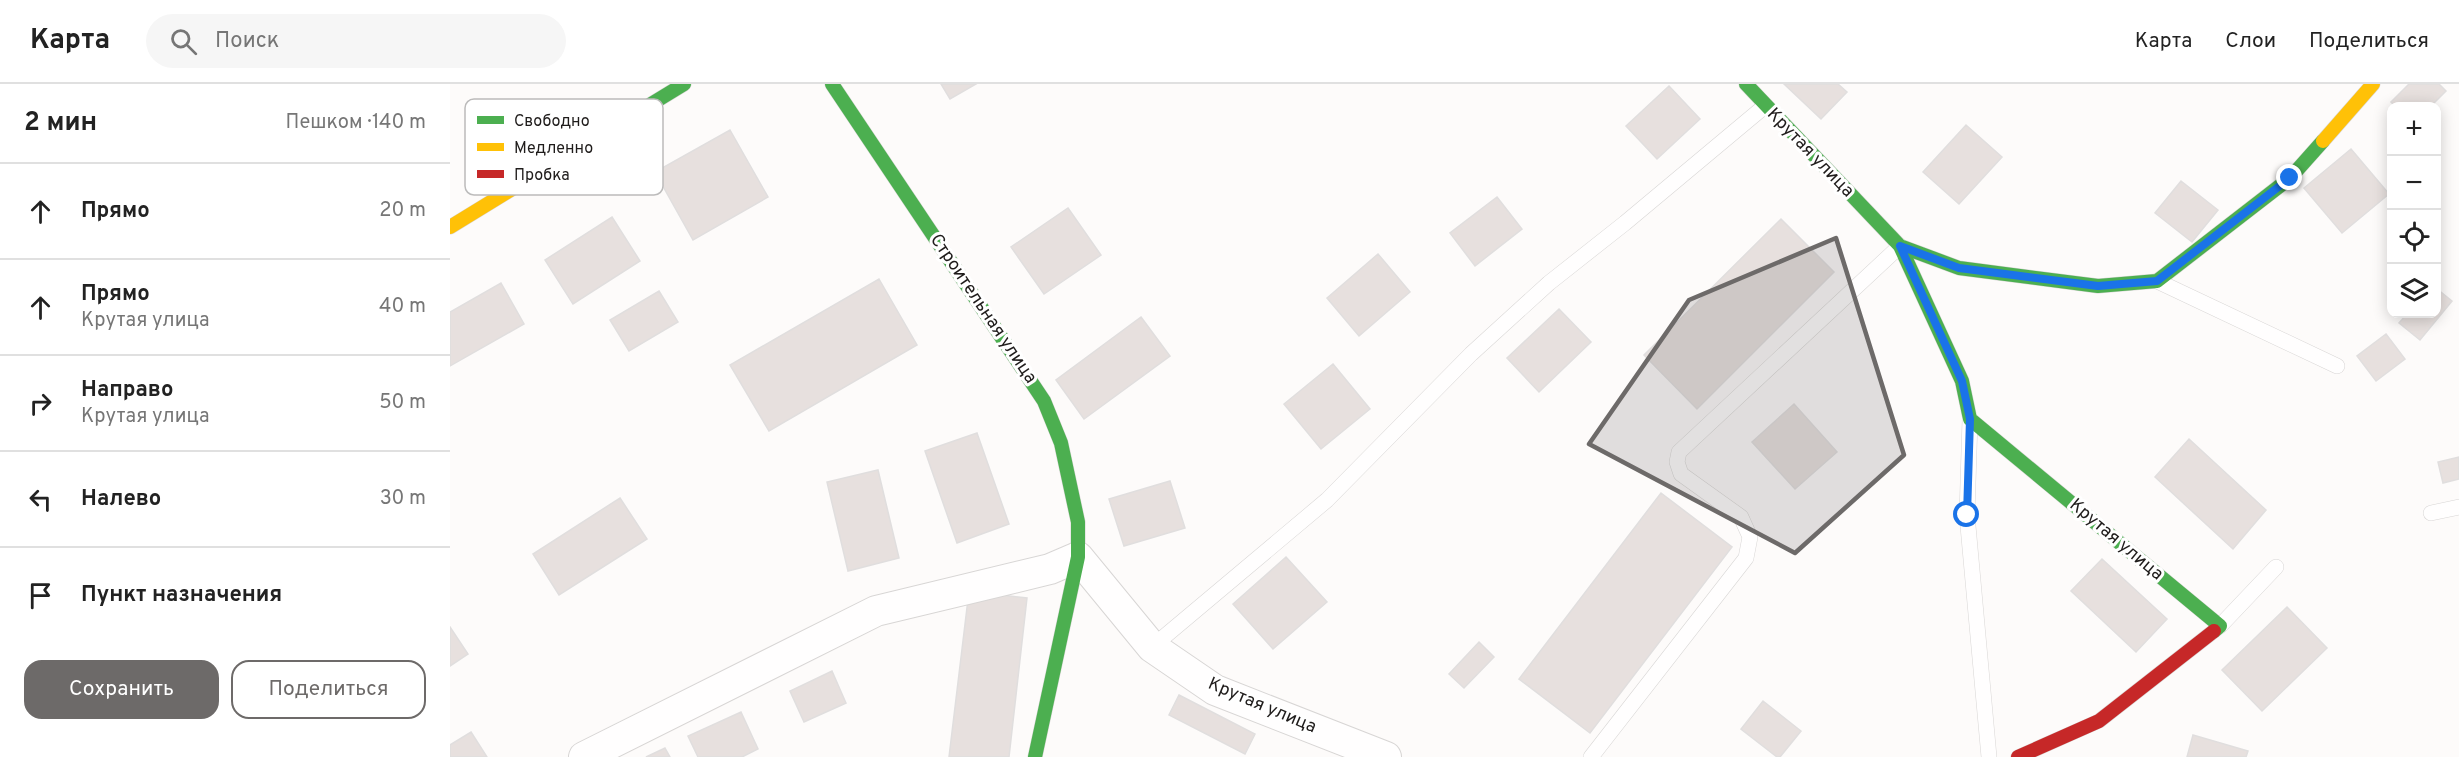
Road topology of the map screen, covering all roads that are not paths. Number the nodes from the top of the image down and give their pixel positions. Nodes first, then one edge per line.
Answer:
1 (684, 84) edge
2 (832, 84) edge
3 (1746, 84) edge
4 (2373, 84) edge
5 (659, 99) edge
6 (1765, 106) junction
7 (502, 195) edge
8 (450, 227) edge
9 (1900, 246) junction
10 (2157, 281) junction
11 (2337, 366) dead end
12 (1970, 419) junction
13 (2459, 507) edge
14 (2432, 513) dead end
15 (1078, 557) junction
16 (2276, 567) dead end
17 (2220, 626) junction
18 (1152, 647) junction
19 (584, 757) edge
20 (1035, 757) edge
21 (1386, 757) edge
22 (1591, 757) edge
23 (1989, 757) edge
24 (2018, 757) edge

1 - 5 street
2 - 15 street, Строительная улица
3 - 6 street, Крутая улица
4 - 10 street
6 - 9 street, Крутая улица
6 - 18 lane
7 - 8 street
9 - 10 street, Крутая улица
9 - 12 street, Крутая улица
9 - 22 lane
10 - 11 lane
12 - 17 street, Крутая улица
12 - 23 lane
13 - 14 lane
15 - 18 street, Крутая улица
15 - 19 street
15 - 20 street, Строительная улица
16 - 17 lane
17 - 24 street
18 - 21 street, Крутая улица

